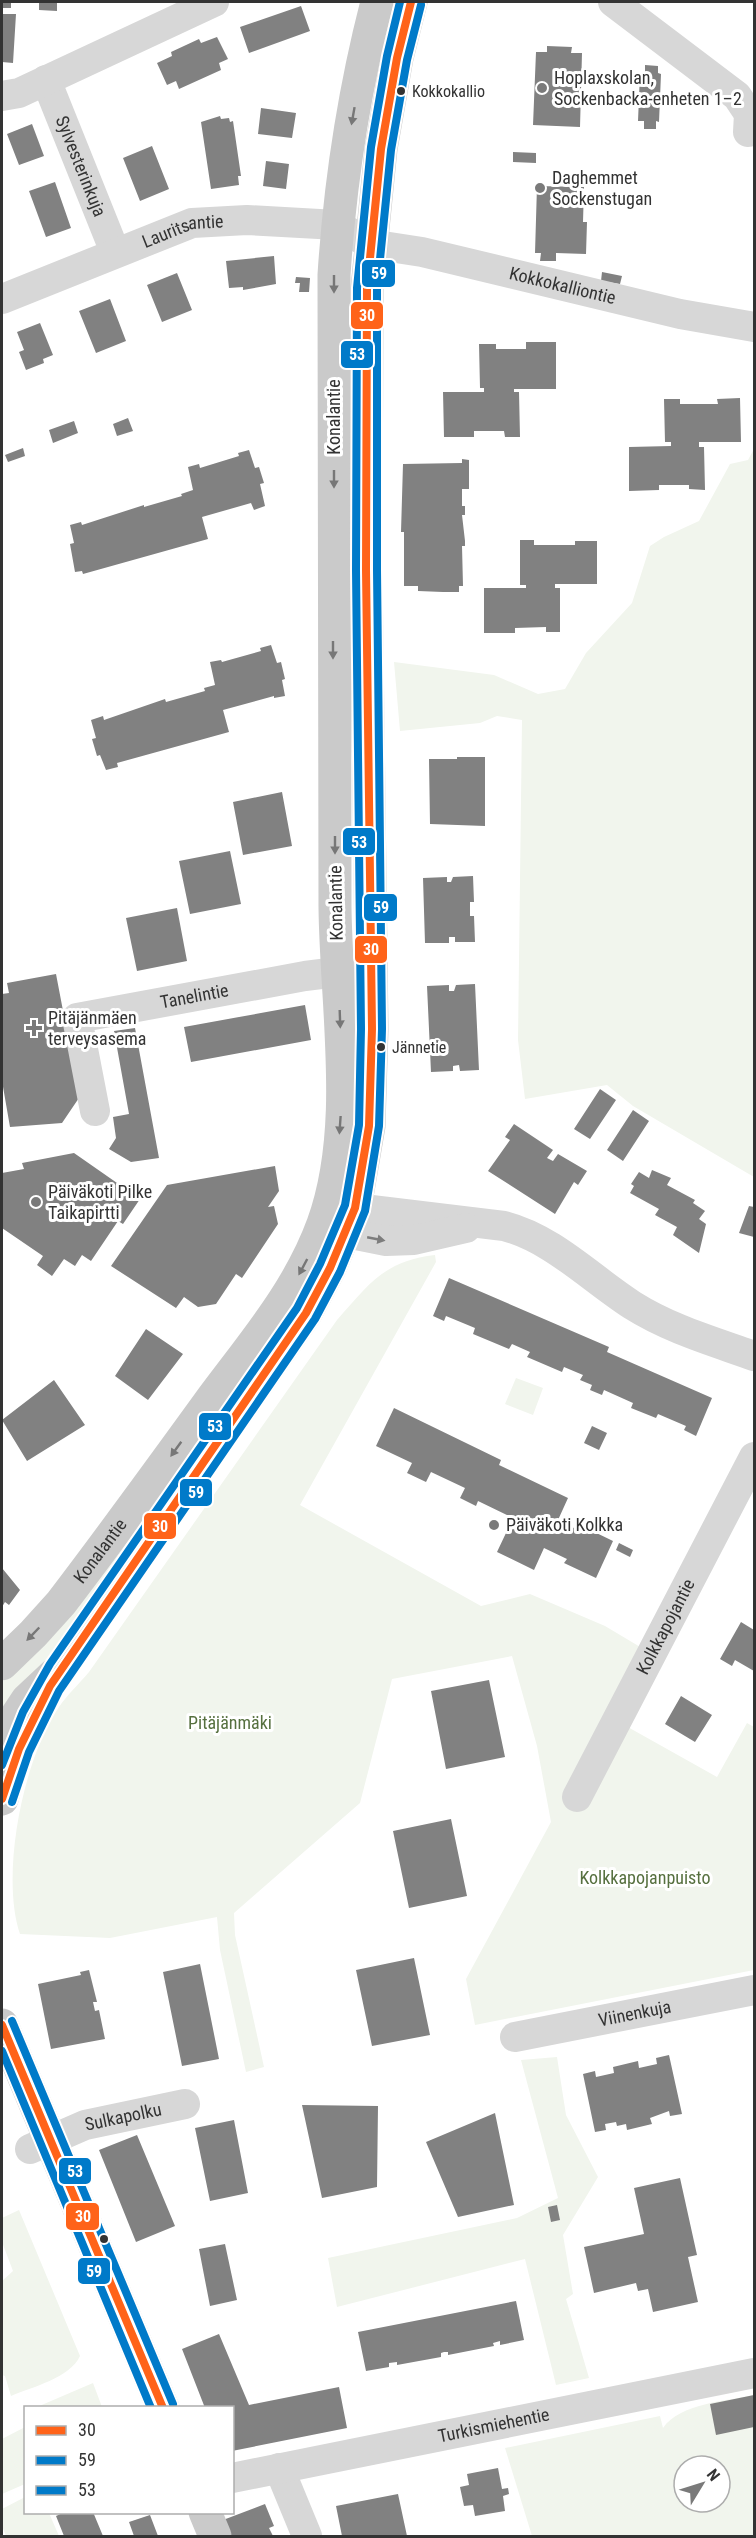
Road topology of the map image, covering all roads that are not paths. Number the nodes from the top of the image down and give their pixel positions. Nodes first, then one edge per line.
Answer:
1 (214, 2) edge
2 (377, 2) edge
3 (411, 2) edge
4 (613, 2) edge
5 (46, 80) junction
6 (2, 96) edge
7 (748, 132) dead end
8 (337, 225) junction
9 (370, 244) junction
10 (115, 252) junction
11 (2, 299) edge
12 (754, 327) edge
13 (370, 969) junction
14 (338, 971) junction
15 (95, 1112) dead end
16 (342, 1218) junction
17 (754, 1356) edge
18 (754, 1457) edge
19 (2, 1663) edge
20 (59, 1670) junction
21 (2, 1738) edge
22 (577, 1797) dead end
23 (2, 1799) edge
24 (754, 1990) edge
25 (2, 2025) edge
26 (515, 2037) dead end
27 (2, 2083) edge
28 (185, 2104) dead end
29 (40, 2144) junction
30 (754, 2373) edge
31 (140, 2406) edge
32 (162, 2406) edge
33 (279, 2468) junction
34 (234, 2478) edge
35 (187, 2514) edge
36 (206, 2514) edge
37 (196, 2536) edge
38 (215, 2536) edge
39 (308, 2536) edge

1 - 5 street
2 -> 8 main road, Konalantie
3 - 9 main road, Konalantie
4 - 7 street
5 - 6 street
5 - 10 street, Sylvesterinkuja
8 - 9 street, Lauritsantie
8 - 10 street, Lauritsantie
8 -> 14 main road, Konalantie
9 - 12 street, Kokkokalliontie
9 - 13 main road, Konalantie
10 - 11 street, Lauritsantie
13 - 14 street, Tanelintie
13 - 16 main road, Konalantie
14 - 15 street, Tanelintie
14 -> 16 main road, Konalantie
16 - 17 street
16 -> 19 main road, Konalantie
16 - 20 main road, Konalantie
18 - 22 street, Kolkkapojantie
20 - 21 main road, Konalantie
20 - 23 main road
24 - 26 street, Viinenkuja
25 - 29 main road
27 - 29 main road
28 - 29 street, Sulkapolku
29 - 31 main road
29 - 32 main road
30 - 33 street, Turkismiehentie
33 - 34 street, Turkismiehentie
33 - 39 street
35 - 37 main road
36 - 38 main road

